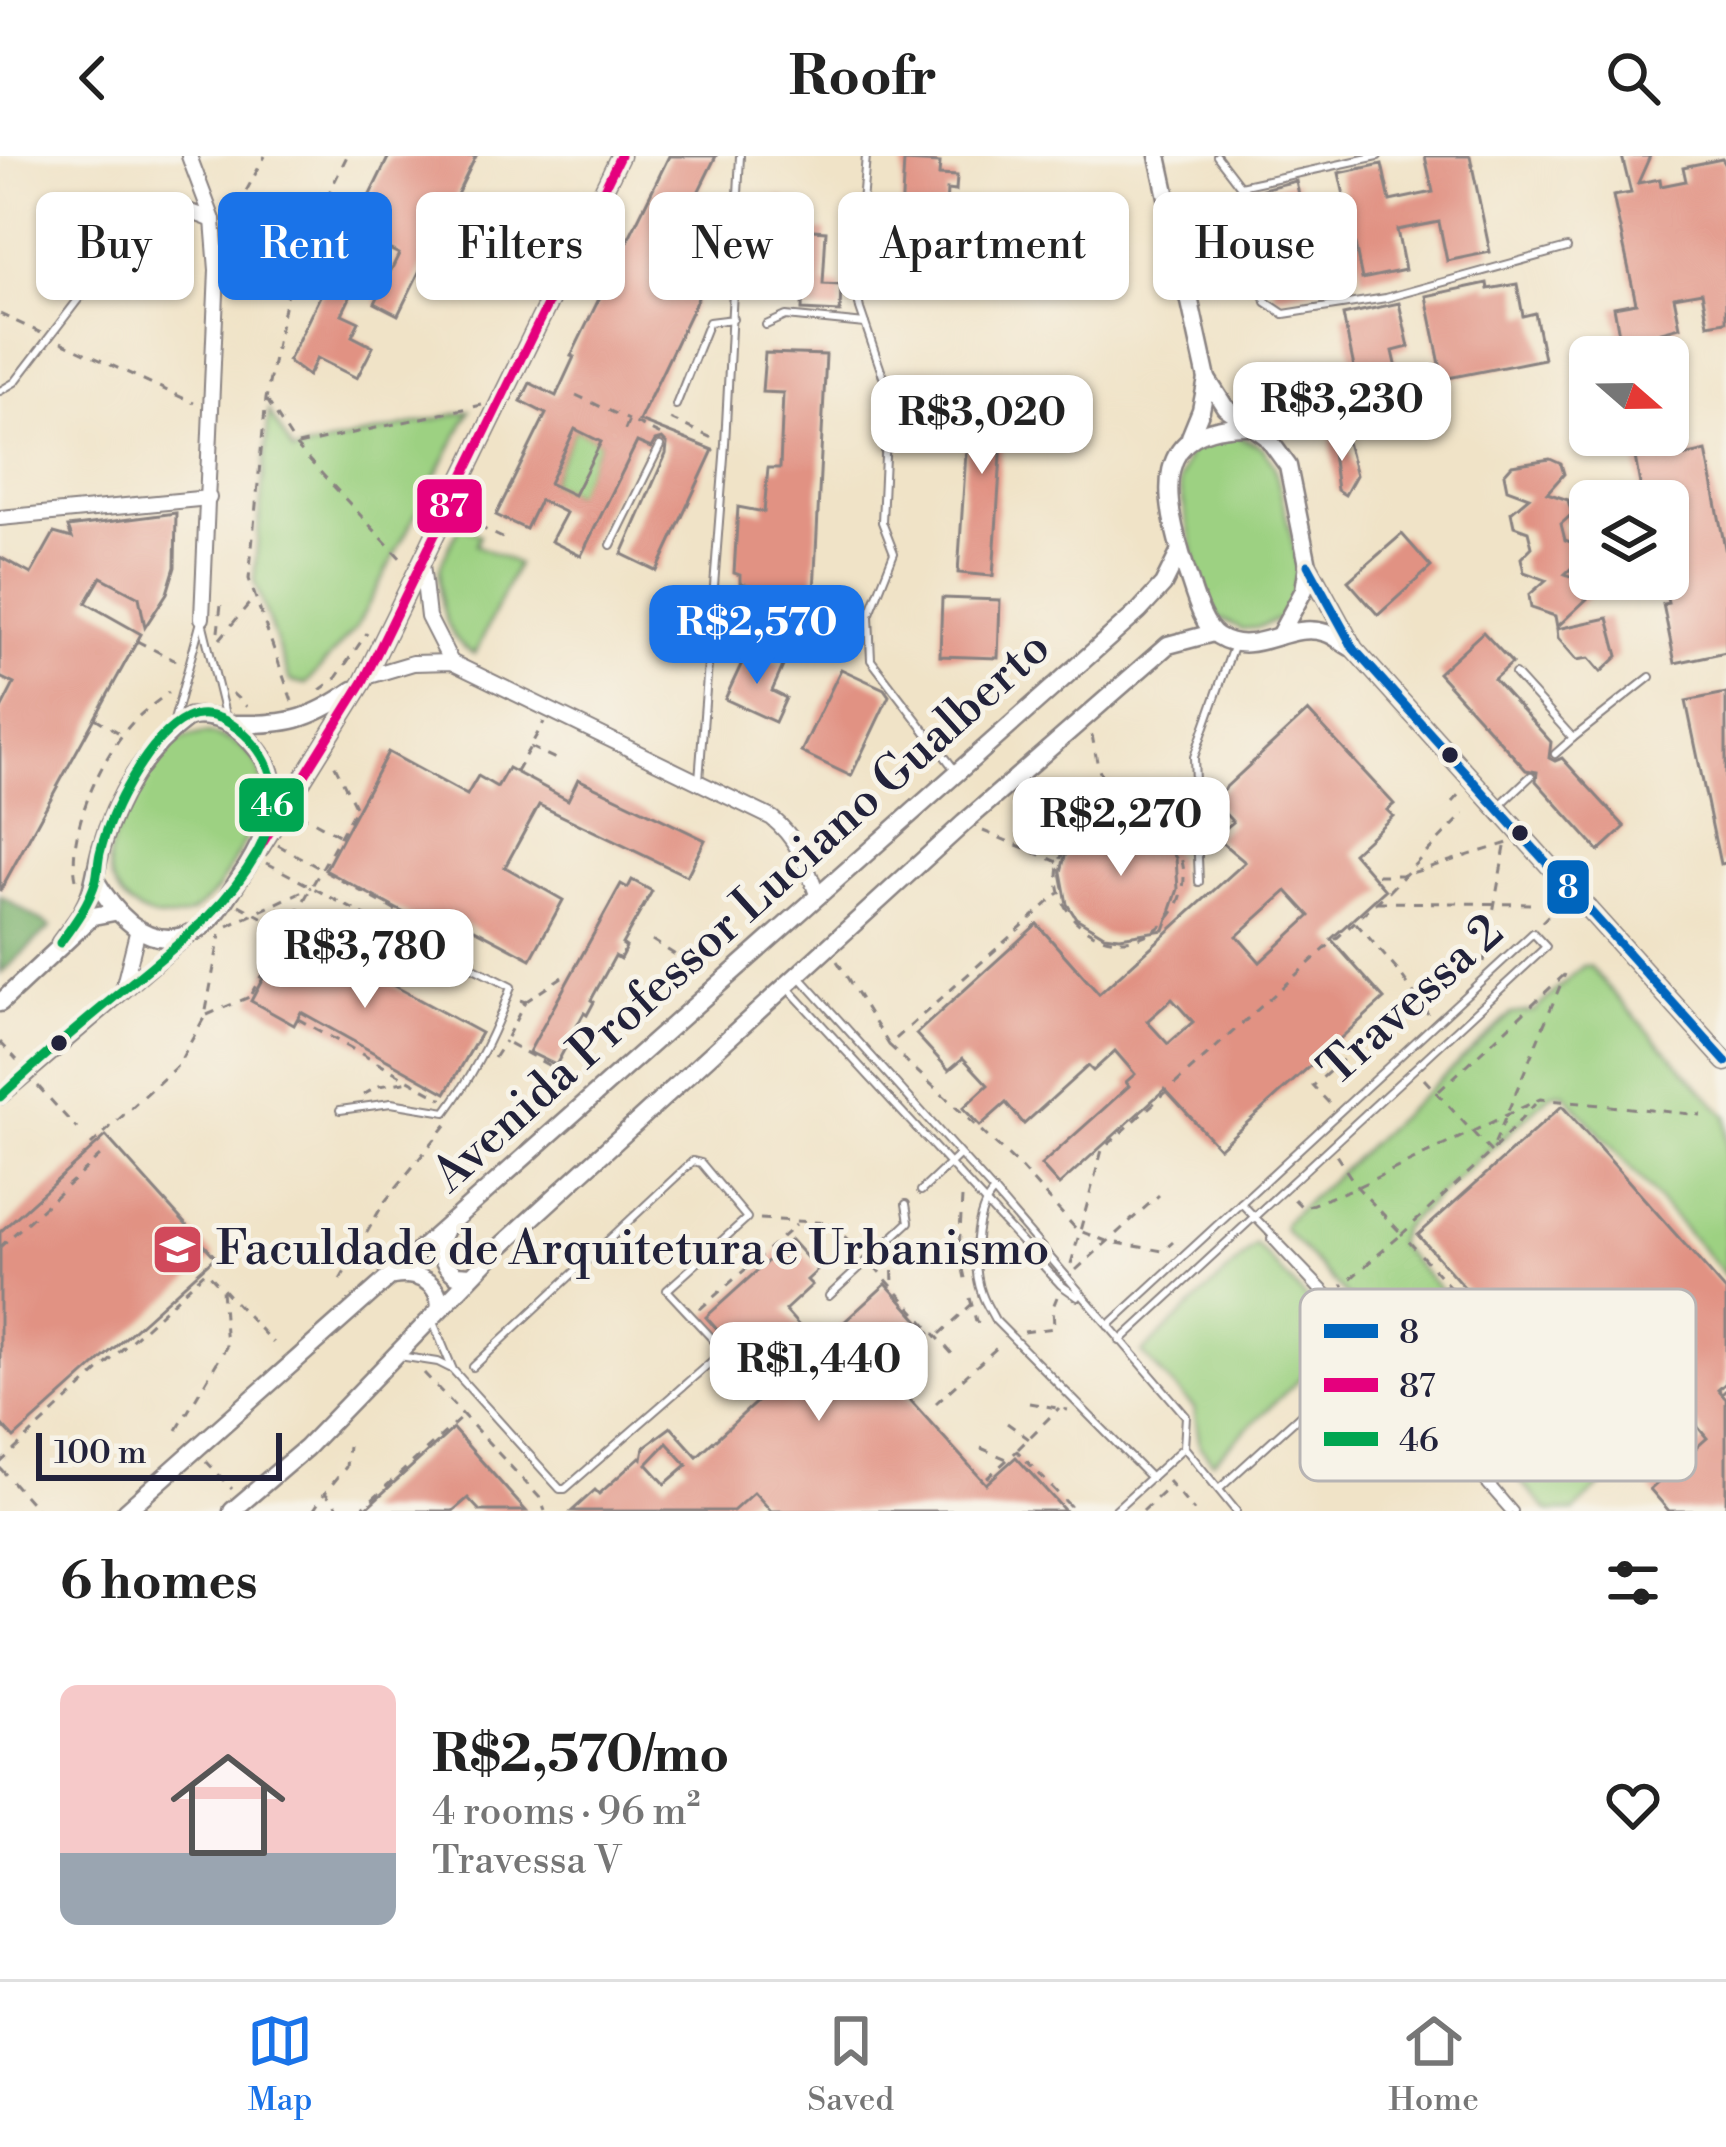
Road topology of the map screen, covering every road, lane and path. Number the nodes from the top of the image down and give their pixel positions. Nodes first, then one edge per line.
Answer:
1 (188, 156) edge
2 (265, 156) edge
3 (347, 156) edge
4 (620, 156) edge
5 (740, 156) edge
6 (866, 156) edge
7 (1158, 156) edge
8 (1217, 156) edge
9 (1378, 156) edge
10 (1240, 186) junction
11 (862, 192) edge
12 (194, 214) edge
13 (213, 220) junction
14 (1568, 248) dead end
15 (216, 250) junction
16 (77, 300) edge
17 (859, 300) edge
18 (0, 314) edge
19 (733, 319) junction
20 (865, 324) junction
21 (766, 325) dead end
22 (49, 336) junction
23 (1207, 379) junction
24 (0, 391) edge
25 (576, 395) dead end
26 (266, 399) junction
27 (500, 401) junction
28 (676, 405) joint
29 (212, 411) junction
30 (628, 420) junction
31 (1251, 427) junction
32 (625, 430) dead end
33 (709, 436) dead end
34 (1190, 437) junction
35 (296, 446) junction
36 (660, 446) joint
37 (209, 498) junction
38 (447, 512) junction
39 (0, 518) edge
40 (509, 541) dead end
41 (611, 545) dead end
42 (1180, 551) junction
43 (413, 564) junction
44 (1308, 565) junction
45 (253, 598) junction
46 (221, 604) dead end
47 (202, 618) junction
48 (367, 632) dead end
49 (1213, 633) junction
50 (1279, 636) junction
51 (137, 640) dead end
52 (1234, 644) junction
53 (1354, 649) junction
54 (451, 662) junction
55 (183, 664) dead end
56 (1515, 674) dead end
57 (1650, 677) dead end
58 (365, 679) junction
59 (229, 689) dead end
60 (308, 698) dead end
61 (295, 709) dead end
62 (550, 710) junction
63 (253, 711) dead end
64 (1089, 714) junction
65 (95, 718) dead end
66 (230, 723) junction
67 (172, 729) junction
68 (123, 735) dead end
69 (1573, 738) junction
70 (530, 747) junction
71 (1555, 754) dead end
72 (560, 761) dead end
73 (333, 763) dead end
74 (516, 772) dead end
75 (957, 773) junction
76 (1531, 776) dead end
77 (699, 784) junction
78 (286, 806) junction
79 (1496, 808) junction
80 (1116, 814) junction
81 (1464, 814) dead end
82 (964, 823) junction
83 (341, 837) junction
84 (260, 847) junction
85 (1059, 863) junction
86 (321, 871) junction
87 (1377, 875) dead end
88 (1405, 875) junction
89 (96, 881) junction
90 (1199, 882) dead end
91 (311, 887) junction
92 (1059, 892) junction
93 (1572, 892) junction
94 (818, 897) junction
95 (227, 898) junction
96 (1495, 901) junction
97 (1376, 902) junction
98 (1532, 904) dead end
99 (114, 912) junction
100 (256, 914) junction
101 (1355, 921) junction
102 (138, 929) junction
103 (285, 930) junction
104 (432, 931) dead end
105 (191, 933) junction
106 (1533, 933) junction
107 (652, 940) dead end
108 (60, 943) junction
109 (829, 950) junction
110 (460, 964) joint
111 (691, 965) dead end
112 (562, 977) dead end
113 (792, 981) junction
114 (1480, 982) junction
115 (123, 989) junction
116 (509, 994) junction
117 (1415, 996) junction
118 (0, 1003) edge
119 (525, 1003) junction
120 (205, 1016) junction
121 (298, 1019) dead end
122 (1435, 1024) junction
123 (505, 1041) junction
124 (889, 1045) junction
125 (494, 1058) dead end
126 (1726, 1062) edge
127 (1415, 1069) junction
128 (566, 1075) dead end
129 (410, 1081) junction
130 (1437, 1093) junction
131 (0, 1097) edge
132 (359, 1097) dead end
133 (1540, 1099) junction
134 (452, 1104) junction
135 (340, 1110) dead end
136 (1337, 1113) junction
137 (1701, 1115) dead end
138 (1506, 1116) junction
139 (1473, 1132) junction
140 (91, 1145) dead end
141 (1330, 1146) junction
142 (1491, 1152) junction
143 (100, 1156) dead end
144 (958, 1156) junction
145 (950, 1163) junction
146 (964, 1178) junction
147 (1357, 1186) junction
148 (921, 1190) dead end
149 (1283, 1190) junction
150 (994, 1192) junction
151 (1159, 1195) dead end
152 (985, 1200) junction
153 (1241, 1203) junction
154 (906, 1204) dead end
155 (1254, 1217) junction
156 (747, 1218) junction
157 (797, 1223) junction
158 (446, 1228) junction
159 (1077, 1230) junction
160 (1402, 1234) junction
161 (891, 1239) junction
162 (1106, 1241) junction
163 (1172, 1242) dead end
164 (0, 1247) edge
165 (959, 1250) junction
166 (892, 1259) junction
167 (868, 1260) junction
168 (392, 1276) junction
169 (471, 1276) junction
170 (1068, 1278) junction
171 (340, 1280) dead end
172 (1445, 1281) junction
173 (893, 1287) junction
174 (222, 1288) junction
175 (1314, 1289) edge
176 (1324, 1289) edge
177 (1339, 1289) edge
178 (1446, 1289) edge
179 (1452, 1289) edge
180 (829, 1296) dead end
181 (1085, 1302) junction
182 (972, 1304) junction
183 (436, 1313) junction
184 (691, 1317) junction
185 (1108, 1326) junction
186 (987, 1328) dead end
187 (938, 1336) junction
188 (1120, 1341) junction
189 (273, 1342) dead end
190 (397, 1355) junction
191 (956, 1357) dead end
192 (473, 1367) dead end
193 (420, 1369) dead end
194 (453, 1370) junction
195 (1029, 1402) dead end
196 (1059, 1408) junction
197 (1087, 1414) junction
198 (1300, 1415) edge
199 (463, 1416) junction
200 (1007, 1423) dead end
201 (177, 1430) dead end
202 (1029, 1438) junction
203 (348, 1446) dead end
204 (1184, 1447) junction
205 (980, 1448) dead end
206 (1017, 1450) junction
207 (1008, 1459) junction
208 (205, 1460) dead end
209 (0, 1466) edge
210 (1158, 1471) junction
211 (987, 1478) dead end
212 (1151, 1478) junction
213 (1486, 1481) edge
214 (1488, 1481) edge
215 (1171, 1485) junction
216 (232, 1489) dead end
217 (1219, 1489) junction
218 (325, 1492) junction
219 (38, 1511) edge
220 (126, 1511) edge
221 (232, 1511) edge
222 (313, 1511) edge
223 (341, 1511) edge
224 (359, 1511) edge
225 (545, 1511) edge
226 (1065, 1511) edge
227 (1114, 1511) edge
228 (1143, 1511) edge
229 (1194, 1511) edge
230 (1236, 1511) edge
231 (1512, 1511) edge

1 - 13 street
2 - 15 path
3 - 26 path
4 - 27 street
5 - 19 lane
6 - 11 lane
7 - 23 street
8 - 10 lane
9 - 10 lane
10 - 14 lane
12 - 13 street
13 - 15 street
15 - 29 street
16 - 22 lane
17 - 20 lane
18 - 22 path
19 - 28 lane
19 - 77 lane
20 - 21 lane
20 - 75 lane
22 - 24 lane
22 - 29 path
23 - 31 street
23 - 34 street
25 - 30 path
26 - 35 path
26 - 45 path
27 - 35 path
27 - 38 street
28 - 33 path
29 - 37 street
30 - 32 path
30 - 36 path
31 - 34 street
31 - 44 street
34 - 42 street
35 - 43 path
36 - 41 lane
37 - 39 street
37 - 47 street
38 - 40 path
38 - 43 street
42 - 49 street
42 - 75 street, Avenida Professor Luciano Gualberto
43 - 54 street
43 - 58 street
44 - 50 street
44 - 53 street
45 - 46 path
45 - 61 path
47 - 66 lane
47 - 67 lane
48 - 60 path
49 - 52 street
49 - 64 street, Avenida Professor Luciano Gualberto
50 - 52 street
50 - 53 street
51 - 55 path
52 - 90 lane
53 - 79 street
54 - 58 street
54 - 62 street
56 - 69 lane
57 - 69 lane
58 - 66 street
58 - 78 street
59 - 63 path
62 - 70 path
62 - 77 street
64 - 80 path
64 - 82 street, Avenida Professor Luciano Gualberto
65 - 68 path
66 - 67 street
66 - 84 street
67 - 89 street
69 - 71 lane
70 - 72 path
70 - 74 path
73 - 83 path
75 - 94 street, Avenida Professor Luciano Gualberto
76 - 79 lane
77 - 94 street
78 - 83 path
78 - 84 street
79 - 93 street
80 - 85 path
80 - 92 path
81 - 88 path
82 - 85 path
82 - 109 street, Avenida Professor Luciano Gualberto
83 - 86 path
84 - 86 path
84 - 91 path
84 - 95 street
85 - 92 path
86 - 91 path
86 - 104 path
87 - 88 path
88 - 96 path
88 - 97 path
89 - 99 street
89 - 108 street
91 - 100 path
91 - 103 path
91 - 110 path
92 - 124 path
93 - 106 path
93 - 126 street
94 - 158 street, Avenida Professor Luciano Gualberto
95 - 100 path
95 - 105 street
96 - 97 path
96 - 98 path
96 - 114 path
97 - 101 path
99 - 102 street
99 - 108 street
100 - 103 path
100 - 120 path
101 - 117 path
101 - 159 path
102 - 105 street
102 - 115 street
103 - 120 path
105 - 115 street
106 - 114 lane, Travessa 2
106 - 127 lane, Travessa 2
107 - 111 path
108 - 118 street
109 - 113 street, Avenida Professor Luciano Gualberto
109 - 124 path
110 - 116 lane
112 - 119 path
113 - 144 lane
113 - 145 lane
113 - 169 street, Avenida Professor Luciano Gualberto
114 - 122 lane, Travessa 2
115 - 131 street
116 - 119 path
116 - 134 lane
117 - 122 path
117 - 136 path
119 - 123 path
120 - 140 path
121 - 129 path
122 - 136 lane, Travessa 2
123 - 125 path
123 - 128 path
124 - 159 path
127 - 130 path
127 - 141 lane, Travessa 2
129 - 132 path
129 - 134 path
130 - 138 path
130 - 139 path
133 - 137 path
133 - 138 path
133 - 142 path
134 - 135 lane
134 - 171 path
136 - 153 lane, Travessa 2
138 - 139 path
138 - 142 path
139 - 142 path
139 - 147 path
141 - 147 path
141 - 149 lane, Travessa 2
142 - 160 path
143 - 164 path
144 - 145 lane
144 - 150 lane
145 - 146 lane
145 - 148 lane
146 - 152 lane
146 - 165 path
147 - 149 path
147 - 160 path
149 - 155 lane, Travessa 2
150 - 152 lane
150 - 170 lane
151 - 162 path
152 - 181 lane
152 - 197 lane
153 - 155 lane
153 - 185 lane, Travessa 2
154 - 161 lane
155 - 175 lane
155 - 176 lane
155 - 188 lane, Travessa 2
156 - 157 path
156 - 184 lane
156 - 192 lane
157 - 167 path
157 - 184 path
158 - 168 street, Avenida Professor Luciano Gualberto
158 - 169 street
159 - 162 path
159 - 170 path
160 - 172 path
160 - 177 path
161 - 166 path
161 - 167 lane
162 - 163 path
162 - 170 path
165 - 166 path
165 - 182 path
166 - 173 path
167 - 173 path
167 - 180 lane
168 - 183 street
168 - 220 street, Avenida Professor Luciano Gualberto
169 - 183 street, Avenida Professor Luciano Gualberto
170 - 181 lane
172 - 178 path
172 - 179 path
173 - 187 path
174 - 189 path
174 - 201 path
174 - 209 path
181 - 185 lane
182 - 186 path
182 - 187 path
183 - 190 street, Avenida Professor Luciano Gualberto
183 - 194 lane
184 - 194 lane
185 - 188 lane
187 - 191 path
188 - 204 lane
190 - 194 lane
190 - 221 street, Avenida Professor Luciano Gualberto
193 - 199 path
195 - 196 path
196 - 197 path
196 - 202 path
197 - 212 lane
198 - 217 lane
199 - 224 path
199 - 225 path
200 - 202 path
202 - 206 path
203 - 218 path
204 - 210 lane
204 - 217 lane
205 - 207 path
206 - 207 path
206 - 226 path
207 - 211 path
208 - 216 path
209 - 219 path
210 - 212 lane
210 - 215 path
212 - 227 lane
213 - 231 lane
214 - 231 lane
215 - 228 path
215 - 229 path
217 - 230 lane
218 - 222 path
218 - 223 path

